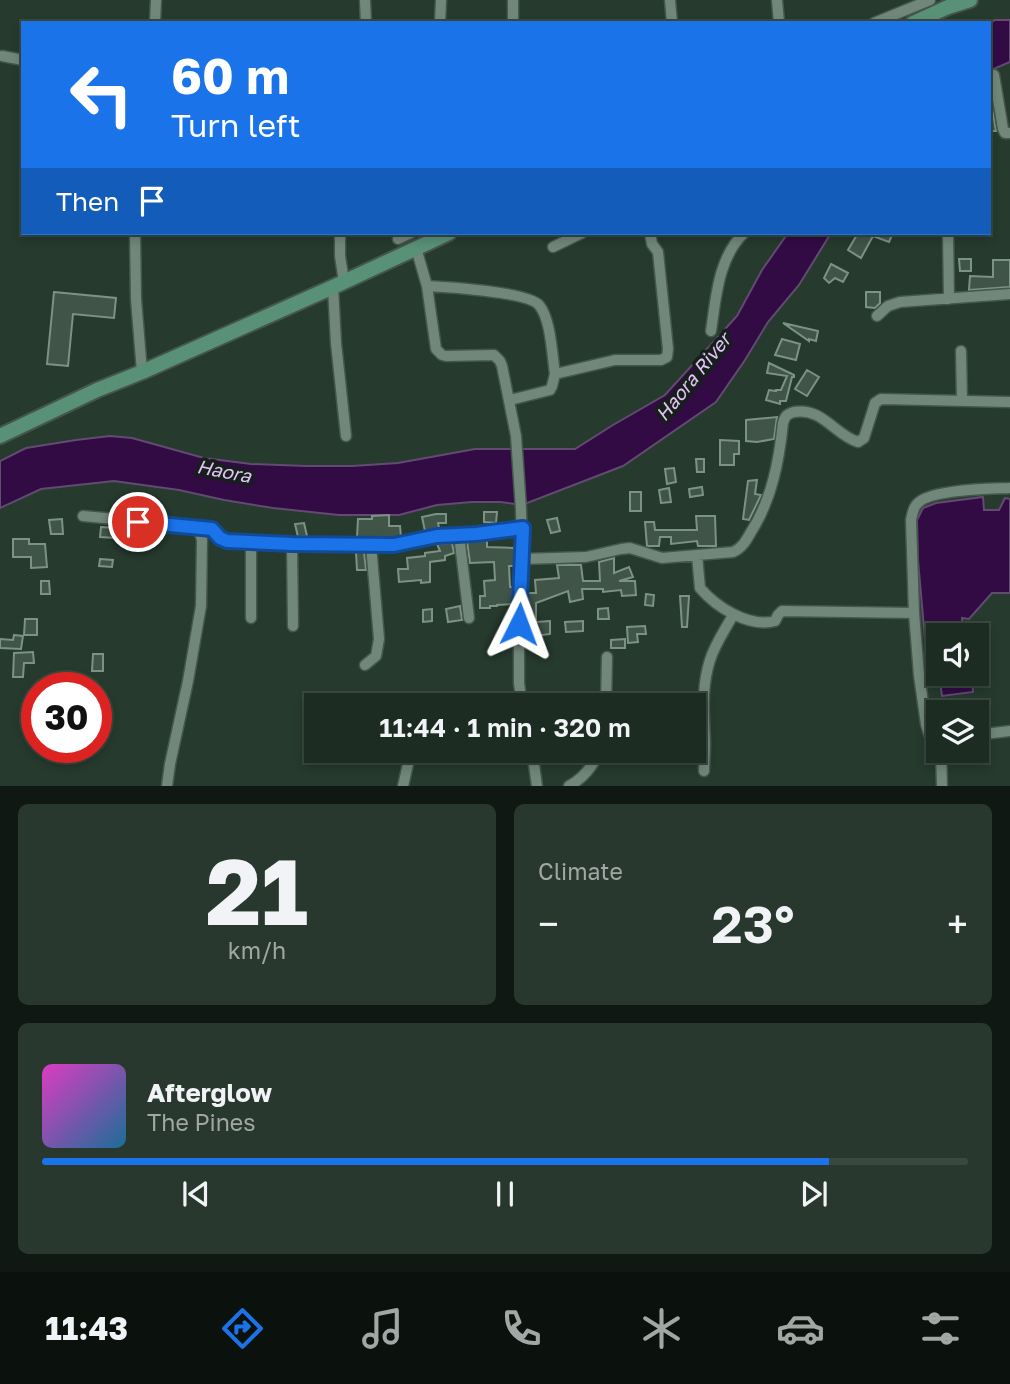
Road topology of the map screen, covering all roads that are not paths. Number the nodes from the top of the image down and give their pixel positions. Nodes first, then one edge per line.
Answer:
1 (156, 0) edge
2 (365, 0) edge
3 (441, 0) edge
4 (513, 0) edge
5 (670, 0) edge
6 (777, 0) edge
7 (930, 0) edge
8 (971, 0) edge
9 (155, 21) edge
10 (366, 21) edge
11 (440, 21) edge
12 (513, 21) edge
13 (672, 21) edge
14 (779, 21) edge
15 (879, 21) edge
16 (917, 21) edge
17 (2, 56) dead end
18 (21, 60) edge
19 (994, 75) dead end
20 (1010, 133) edge
21 (135, 235) edge
22 (340, 235) edge
23 (407, 235) edge
24 (445, 235) edge
25 (578, 235) edge
26 (650, 235) edge
27 (742, 235) edge
28 (948, 235) edge
29 (398, 239) dead end
30 (553, 247) dead end
31 (416, 248) junction
32 (339, 285) junction
33 (427, 286) junction
34 (1010, 294) edge
35 (949, 299) junction
36 (877, 316) dead end
37 (711, 331) dead end
38 (961, 351) dead end
39 (142, 372) junction
40 (555, 374) junction
41 (510, 400) junction
42 (962, 401) junction
43 (1010, 402) edge
44 (0, 436) edge
45 (346, 436) dead end
46 (1010, 488) edge
47 (83, 516) dead end
48 (194, 528) junction
49 (523, 528) junction
50 (459, 535) junction
51 (251, 542) junction
52 (292, 544) junction
53 (371, 545) junction
54 (697, 555) junction
55 (522, 559) junction
56 (914, 613) junction
57 (733, 615) junction
58 (251, 618) dead end
59 (468, 618) dead end
60 (293, 626) dead end
61 (607, 657) dead end
62 (365, 666) dead end
63 (520, 693) edge
64 (606, 693) edge
65 (926, 724) edge
66 (1010, 731) edge
67 (989, 733) edge
68 (534, 763) edge
69 (594, 763) edge
70 (940, 763) edge
71 (408, 764) dead end
72 (704, 771) dead end
73 (167, 786) edge
74 (403, 786) edge
75 (537, 786) edge
76 (569, 786) edge
77 (942, 786) edge

1 - 9 street
2 - 10 street
3 - 11 street
4 - 12 street
5 - 13 street
6 - 14 street
7 - 15 street
8 - 16 main road
17 - 18 street
19 - 20 street
21 - 39 street
22 - 32 street
23 - 29 street
24 - 31 main road
25 - 30 street
26 - 40 street
27 - 37 street
28 - 35 street
31 - 32 main road
31 - 33 street
32 - 39 main road
32 - 45 street
33 - 40 street
33 - 41 street
34 - 35 street
35 - 36 street
38 - 42 street
39 - 44 main road
40 - 41 street
41 - 49 street
42 - 43 street
42 - 54 street
46 - 56 street
47 - 48 street
48 - 51 street
48 - 73 street
49 - 50 street
49 - 55 street
50 - 53 street
50 - 59 street
51 - 52 street
51 - 58 street
52 - 53 street
52 - 60 street
53 - 62 street
54 - 55 street
54 - 57 street
55 - 63 street
56 - 57 street
56 - 65 street
57 - 72 street
61 - 64 street
66 - 67 street
68 - 75 street
69 - 76 street
70 - 77 street
71 - 74 street

